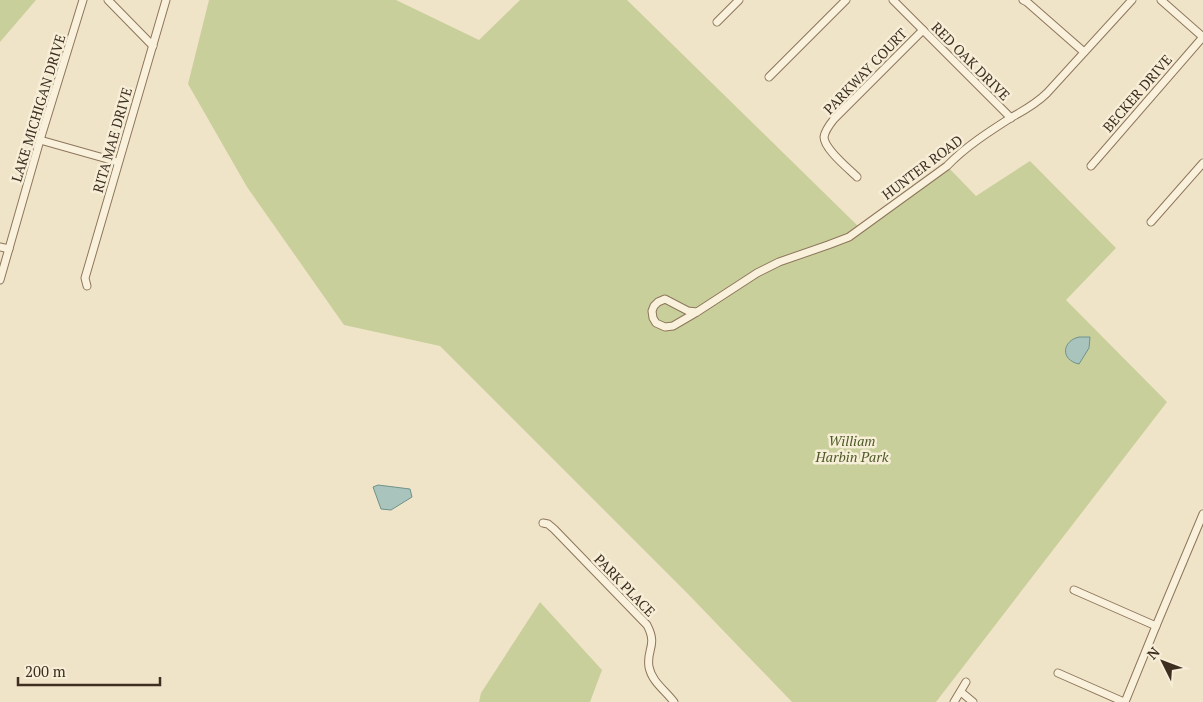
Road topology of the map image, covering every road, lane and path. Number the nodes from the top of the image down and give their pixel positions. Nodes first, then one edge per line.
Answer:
1 (84, 0) edge
2 (108, 0) edge
3 (166, 0) edge
4 (739, 0) edge
5 (846, 0) edge
6 (893, 0) edge
7 (1132, 0) edge
8 (1161, 0) edge
9 (1026, 1) edge
10 (717, 22) dead end
11 (923, 30) junction
12 (1203, 37) edge
13 (153, 46) junction
14 (1084, 52) junction
15 (769, 77) dead end
16 (1011, 118) junction
17 (40, 140) junction
18 (118, 162) junction
19 (1203, 163) edge
20 (1091, 166) dead end
21 (857, 177) dead end
22 (1151, 222) dead end
23 (0, 246) edge
24 (9, 249) junction
25 (0, 280) edge
26 (87, 286) dead end
27 (696, 312) junction
28 (1203, 514) edge
29 (543, 523) dead end
30 (1074, 590) dead end
31 (1156, 626) junction
32 (1058, 673) dead end
33 (966, 682) dead end
34 (961, 692) junction
35 (674, 702) edge
36 (954, 702) edge
37 (973, 702) edge
38 (1124, 702) edge

1 - 17 street, LAKE MICHIGAN DRIVE
2 - 13 street
3 - 13 street, RITA MAE DRIVE
4 - 10 street
5 - 15 street
6 - 11 street, RED OAK DRIVE
7 - 14 street, HUNTER ROAD
8 - 12 street
9 - 14 street
11 - 16 street, RED OAK DRIVE
11 - 21 street, PARKWAY COURT
12 - 20 street, BECKER DRIVE
13 - 18 street, RITA MAE DRIVE
14 - 16 street, HUNTER ROAD
16 - 27 street, HUNTER ROAD
17 - 18 street
17 - 24 street, LAKE MICHIGAN DRIVE
18 - 26 street, RITA MAE DRIVE
19 - 22 street
23 - 24 street
24 - 25 street, LAKE MICHIGAN DRIVE
27 - 27 street, HUNTER ROAD
28 - 31 street
29 - 35 street, PARK PLACE
30 - 31 street
31 - 38 street
32 - 38 street
33 - 34 street
34 - 36 street
34 - 37 street

